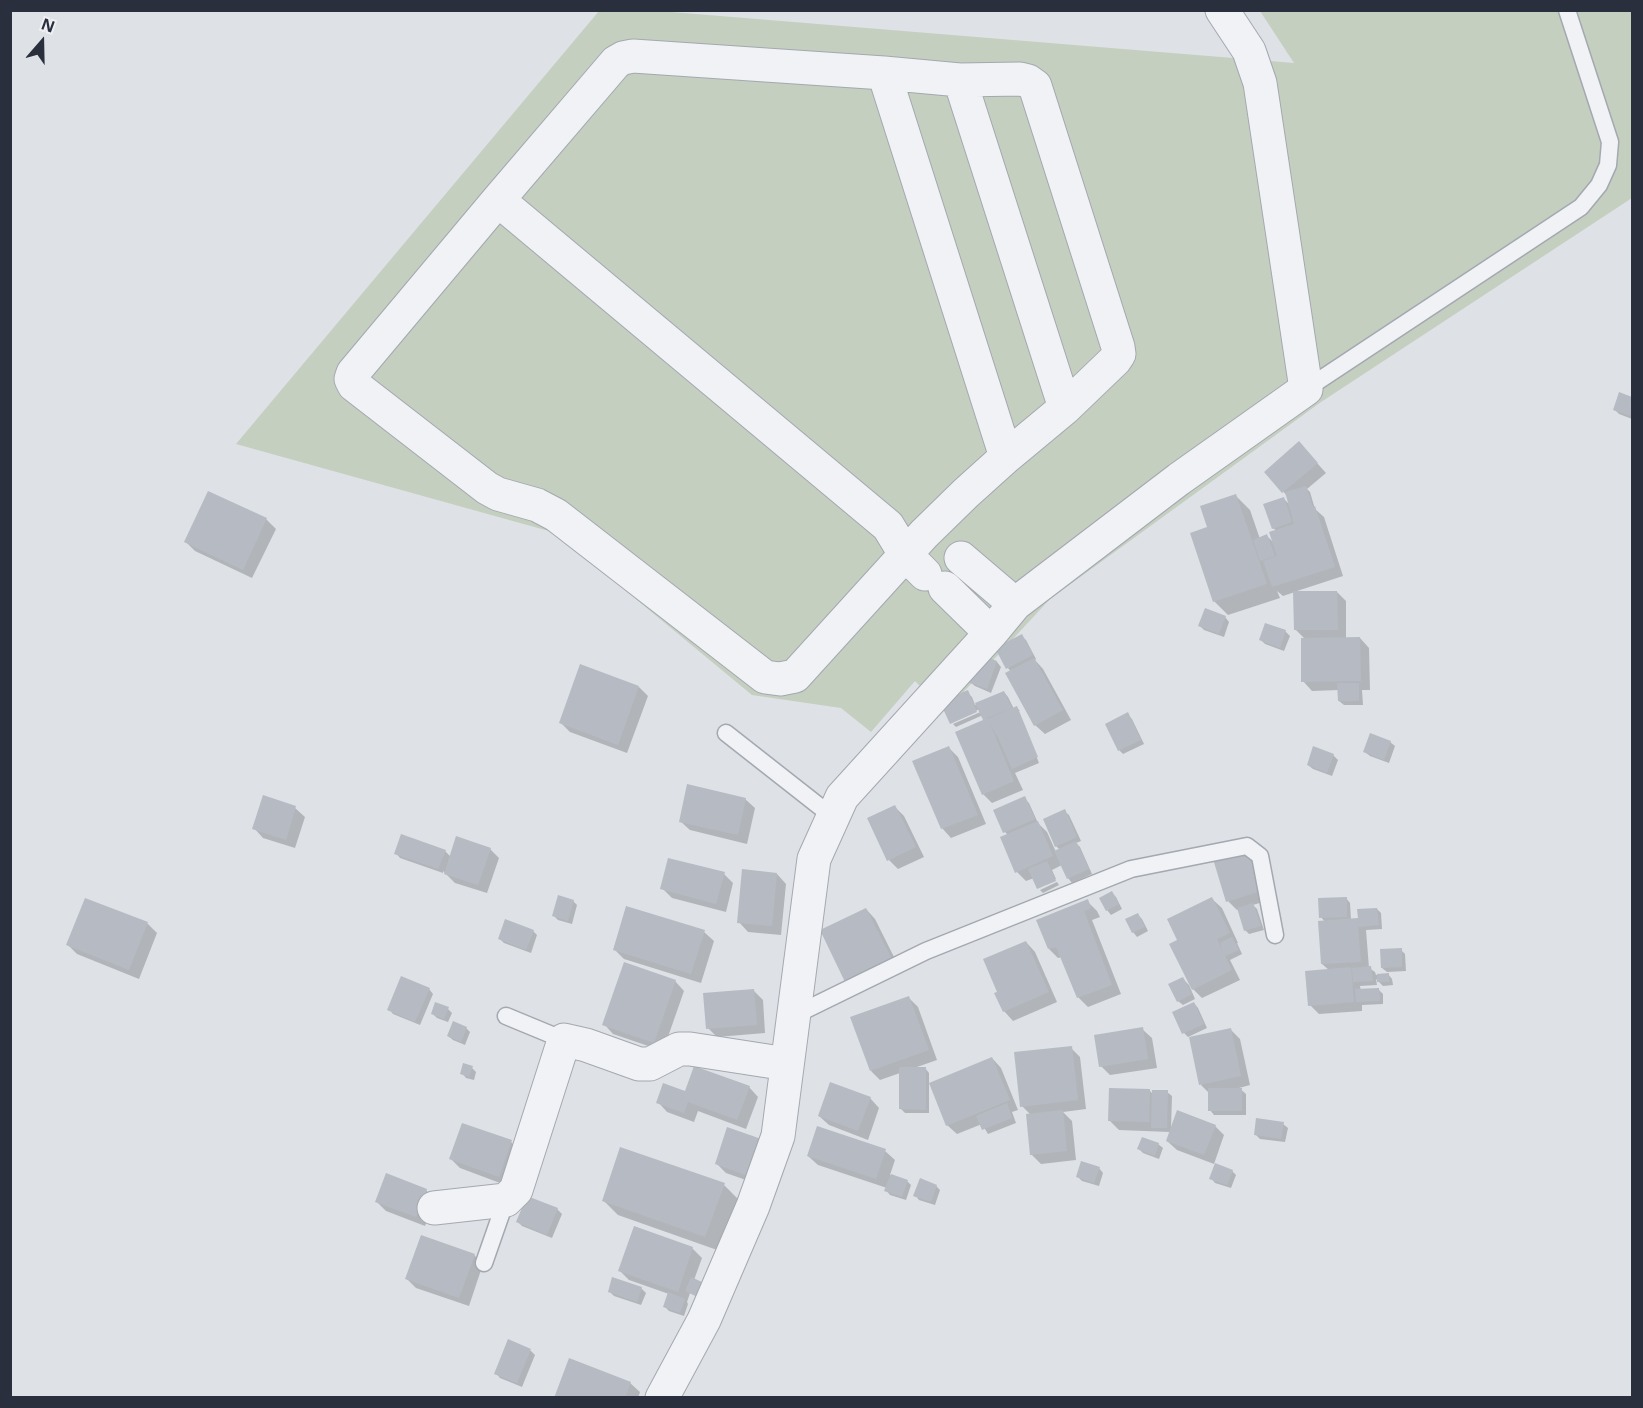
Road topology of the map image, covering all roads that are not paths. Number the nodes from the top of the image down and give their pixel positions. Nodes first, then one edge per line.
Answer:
1 (1222, 10) edge
2 (1567, 10) edge
3 (884, 73) junction
4 (960, 80) junction
5 (498, 200) junction
6 (1306, 389) junction
7 (1065, 408) junction
8 (1006, 457) junction
9 (934, 559) junction
10 (1015, 604) junction
11 (991, 633) junction
12 (726, 733) dead end
13 (834, 817) junction
14 (1275, 935) dead end
15 (506, 1016) dead end
16 (793, 1016) junction
17 (564, 1040) junction
18 (787, 1064) junction
19 (506, 1200) junction
20 (434, 1208) dead end
21 (484, 1263) dead end
22 (662, 1398) edge

1 - 6 street
2 - 6 lane
3 - 4 street
3 - 5 street
3 - 8 street
4 - 7 street
4 - 7 street
5 - 9 street
5 - 9 street
6 - 10 street
7 - 8 street
8 - 9 street
9 - 10 street
9 - 11 street
10 - 11 street
11 - 13 street
12 - 13 lane
13 - 16 street
14 - 16 lane
15 - 17 lane
16 - 18 street
17 - 18 street
17 - 19 street
18 - 22 street
19 - 20 street
19 - 21 lane

